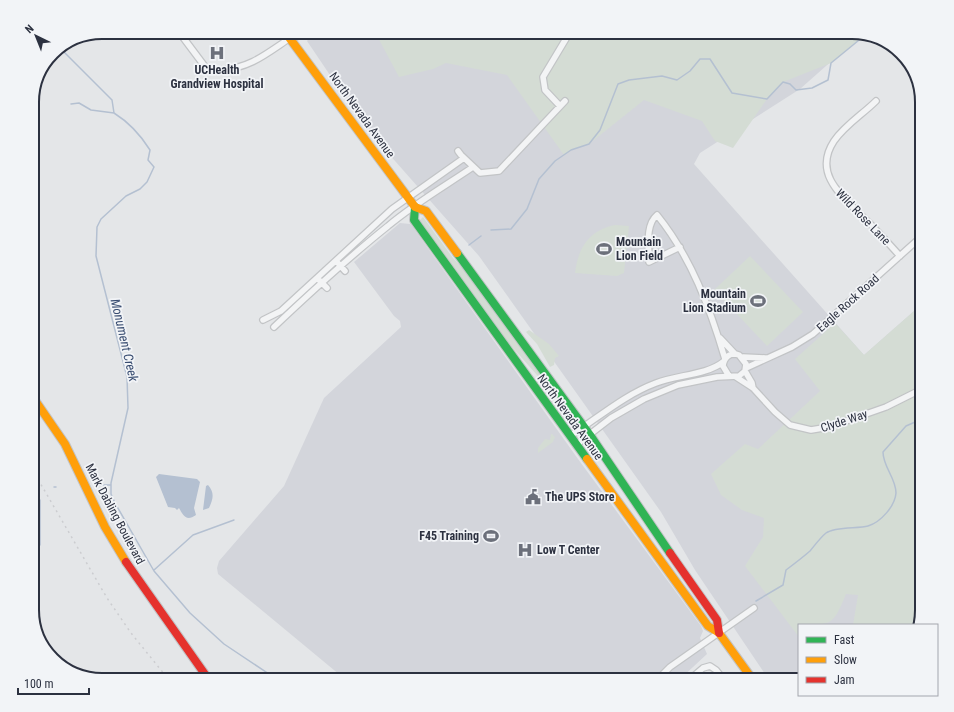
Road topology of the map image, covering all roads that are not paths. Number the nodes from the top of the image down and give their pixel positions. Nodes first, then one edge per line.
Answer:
1 (185, 39) edge
2 (284, 39) edge
3 (294, 39) edge
4 (566, 39) edge
5 (876, 100) dead end
6 (565, 101) dead end
7 (560, 106) junction
8 (458, 150) dead end
9 (464, 158) junction
10 (473, 167) junction
11 (408, 198) junction
12 (415, 207) junction
13 (915, 242) edge
14 (680, 247) junction
15 (900, 256) junction
16 (338, 263) junction
17 (345, 271) dead end
18 (319, 280) junction
19 (327, 288) dead end
20 (263, 320) dead end
21 (274, 327) dead end
22 (720, 338) junction
23 (735, 354) junction
24 (743, 357) junction
25 (765, 358) junction
26 (724, 360) junction
27 (746, 369) junction
28 (729, 376) junction
29 (736, 377) junction
30 (753, 388) junction
31 (915, 393) edge
32 (39, 406) edge
33 (584, 427) junction
34 (590, 435) junction
35 (570, 436) junction
36 (576, 445) junction
37 (754, 608) dead end
38 (719, 633) junction
39 (204, 673) edge
40 (664, 673) edge
41 (697, 673) edge
42 (719, 673) edge
43 (748, 673) edge

1 - 2 street
3 - 11 main road, North Nevada Avenue
4 - 7 street
5 - 15 street, Wild Rose Lane
6 - 7 street
7 - 10 street
8 - 9 street
9 - 10 street
9 - 11 street
10 - 12 street
11 - 12 main road, North Nevada Avenue
11 - 16 street
12 - 16 street
12 - 33 main road, North Nevada Avenue
12 - 35 main road, North Nevada Avenue
13 - 15 street, Eagle Rock Road
14 - 14 street
14 - 22 street
15 - 25 street, Eagle Rock Road
16 - 17 street
16 - 18 street
18 - 19 street
18 - 20 street
18 - 21 street
22 - 23 street
22 - 26 street
23 - 24 street, Eagle Rock Road
23 - 26 street
24 - 25 street, Eagle Rock Road
24 - 27 street
25 - 27 street, Eagle Rock Road
26 - 28 street
26 - 33 street
27 - 29 street, Eagle Rock Road
27 - 30 street
28 - 29 street
28 - 34 street
29 - 30 street
30 - 31 street, Clyde Way
32 - 39 main road, Mark Dabling Boulevard
33 - 34 main road, North Nevada Avenue
33 - 35 street
34 - 36 street
34 - 38 main road, North Nevada Avenue
35 - 36 main road, North Nevada Avenue
36 - 38 main road, North Nevada Avenue
37 - 38 street
38 - 40 street
38 - 43 main road, North Nevada Avenue
41 - 42 street

